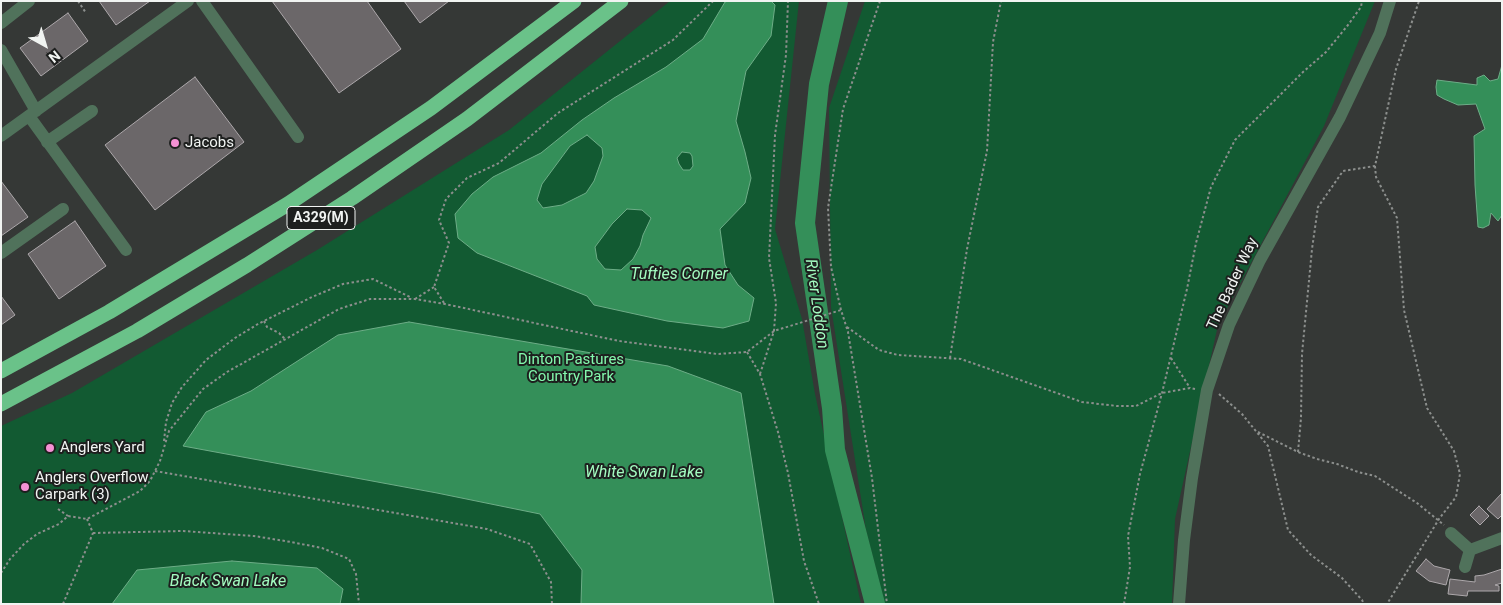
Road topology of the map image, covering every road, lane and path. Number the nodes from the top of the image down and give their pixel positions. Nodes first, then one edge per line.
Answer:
1 (28, 1) edge
2 (78, 1) edge
3 (188, 1) edge
4 (202, 1) edge
5 (574, 1) edge
6 (621, 1) edge
7 (714, 1) edge
8 (788, 1) edge
9 (880, 1) edge
10 (1001, 1) edge
11 (1362, 1) edge
12 (1390, 1) edge
13 (1419, 1) edge
14 (86, 12) dead end
15 (1, 23) edge
16 (1, 50) edge
17 (92, 111) dead end
18 (33, 113) junction
19 (1, 136) edge
20 (298, 137) dead end
21 (48, 142) junction
22 (1375, 166) junction
23 (63, 209) dead end
24 (126, 250) dead end
25 (1, 253) edge
26 (434, 287) junction
27 (414, 299) junction
28 (445, 304) junction
29 (841, 310) junction
30 (264, 321) junction
31 (847, 327) junction
32 (774, 331) junction
33 (285, 340) junction
34 (747, 352) junction
35 (1171, 357) junction
36 (950, 358) junction
37 (1, 371) edge
38 (760, 374) junction
39 (1207, 390) junction
40 (1162, 393) junction
41 (1, 404) edge
42 (1254, 429) junction
43 (164, 448) junction
44 (1298, 452) junction
45 (154, 472) junction
46 (58, 509) dead end
47 (68, 516) junction
48 (87, 519) junction
49 (1439, 519) junction
50 (93, 533) junction
51 (1451, 533) dead end
52 (1502, 538) edge
53 (1470, 550) junction
54 (1465, 566) dead end
55 (1, 572) edge
56 (63, 604) edge
57 (359, 604) edge
58 (552, 604) edge
59 (818, 604) edge
60 (887, 604) edge
61 (1124, 604) edge
62 (1179, 604) edge
63 (1364, 604) edge
64 (1388, 604) edge

1 - 15 street
2 - 14 path
3 - 18 street
4 - 20 street
5 - 37 highway, A329(M)
6 - 41 highway, A329(M)
7 - 26 path
8 - 32 path
9 - 29 path
10 - 36 path
11 - 35 path
12 - 39 street, The Bader Way
13 - 22 path
16 - 18 street
17 - 21 street
18 - 19 street
18 - 21 street
21 - 24 street
22 - 44 path
22 - 49 path
23 - 25 street
26 - 27 path
26 - 28 path
27 - 28 path
27 - 30 path
27 - 33 path
28 - 34 path
29 - 31 path
29 - 32 path
30 - 33 path
30 - 43 path
31 - 36 path
31 - 60 path
32 - 34 path
32 - 38 path
33 - 43 path
34 - 38 path
35 - 40 path
35 - 40 path
36 - 40 path
38 - 59 path
39 - 42 path
39 - 62 street, The Bader Way
40 - 61 path
42 - 44 path
42 - 63 path
43 - 45 path
44 - 49 path
45 - 48 path
45 - 58 path
46 - 47 path
47 - 48 path
47 - 55 path
48 - 50 path
49 - 64 path
50 - 56 path
50 - 57 path
51 - 53 street
52 - 53 street
53 - 54 street

